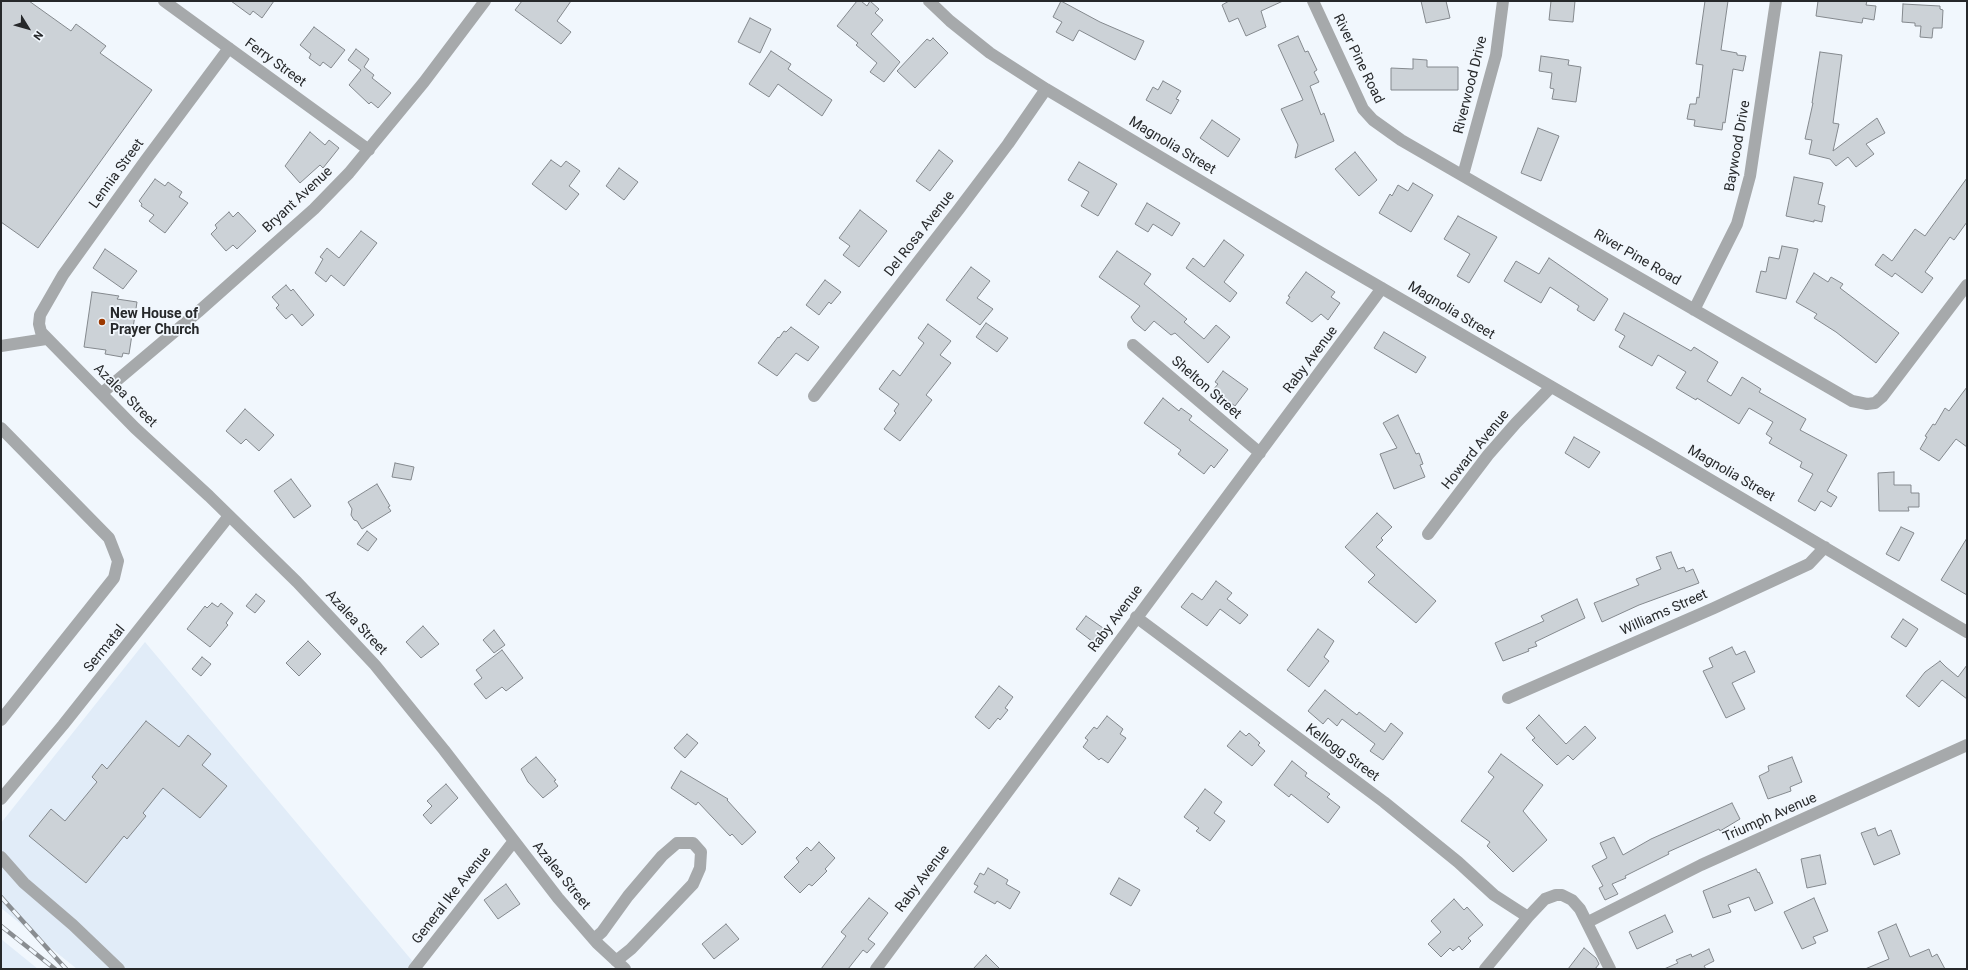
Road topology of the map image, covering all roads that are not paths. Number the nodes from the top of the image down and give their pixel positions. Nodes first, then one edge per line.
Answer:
1 (164, 1) edge
2 (929, 1) edge
3 (1313, 1) edge
4 (1503, 1) edge
5 (1776, 1) edge
6 (482, 3) edge
7 (229, 48) junction
8 (1046, 89) junction
9 (369, 150) junction
10 (1463, 175) junction
11 (1967, 285) edge
12 (1382, 288) junction
13 (1694, 310) junction
14 (39, 324) joint
15 (46, 339) junction
16 (1133, 344) dead end
17 (1, 346) edge
18 (1551, 387) junction
19 (102, 394) junction
20 (814, 396) dead end
21 (1, 428) edge
22 (1260, 453) junction
23 (230, 516) junction
24 (1428, 534) dead end
25 (1826, 547) junction
26 (1136, 617) junction
27 (1967, 632) edge
28 (1508, 698) dead end
29 (1, 720) edge
30 (1967, 745) edge
31 (1, 799) edge
32 (514, 841) junction
33 (1, 857) edge
34 (1528, 917) junction
35 (1588, 922) junction
36 (594, 939) junction
37 (620, 965) edge
38 (119, 969) edge
39 (414, 969) edge
40 (876, 969) edge
41 (1485, 969) edge
42 (1610, 969) edge

1 - 7 street, Ferry Street
2 - 8 street, Magnolia Street
3 - 10 street, River Pine Road
4 - 10 street, Riverwood Drive
5 - 13 street, Baywood Drive
6 - 9 street, Bryant Avenue
7 - 9 street, Ferry Street
7 - 14 street, Lennia Street
8 - 12 street, Magnolia Street
8 - 20 street, Del Rosa Avenue
9 - 19 street, Bryant Avenue
10 - 13 street, River Pine Road
11 - 13 street, River Pine Road
12 - 18 street, Magnolia Street
12 - 22 street, Raby Avenue
14 - 15 street, Azalea Street
15 - 17 street
15 - 19 street, Azalea Street
16 - 22 street, Shelton Street
18 - 24 street, Howard Avenue
18 - 25 street, Magnolia Street
19 - 23 street, Azalea Street
21 - 29 street
22 - 26 street, Raby Avenue
23 - 31 street, Sermatal
23 - 32 street, Azalea Street
25 - 27 street, Magnolia Street
25 - 28 street, Williams Street
26 - 34 street, Kellogg Street
26 - 40 street, Raby Avenue
30 - 35 street, Triumph Avenue
32 - 36 street, Azalea Street
32 - 39 street, General Ike Avenue
33 - 38 street
34 - 35 street
34 - 41 street
35 - 42 street
36 - 37 street, Azalea Street
36 - 37 street

